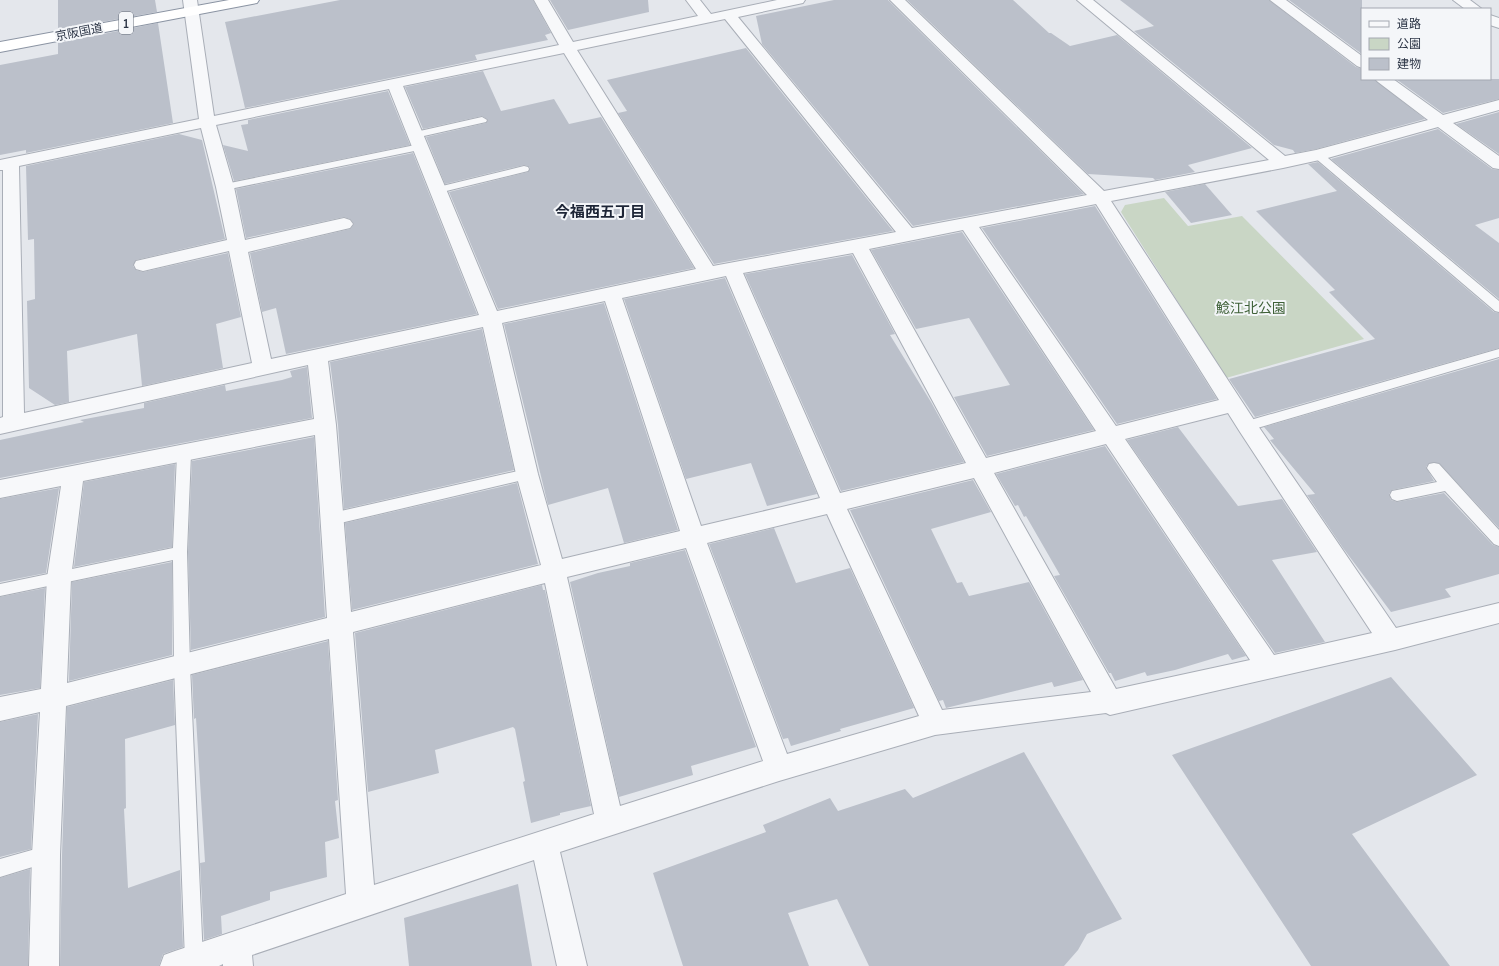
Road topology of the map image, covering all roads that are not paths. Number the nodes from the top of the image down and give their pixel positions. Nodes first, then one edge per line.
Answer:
1 (252, 0) edge
2 (541, 0) edge
3 (693, 0) edge
4 (798, 0) edge
5 (897, 0) edge
6 (1084, 0) edge
7 (1277, 0) edge
8 (1460, 0) edge
9 (187, 4) edge
10 (1473, 8) edge
11 (728, 14) junction
12 (707, 18) junction
13 (46, 24) dead end
14 (0, 47) edge
15 (568, 48) junction
16 (1361, 62) edge
17 (1384, 80) edge
18 (394, 83) junction
19 (1499, 105) edge
20 (482, 120) dead end
21 (206, 122) junction
22 (1440, 122) junction
23 (418, 141) junction
24 (1318, 155) junction
25 (1283, 162) junction
26 (5, 164) edge
27 (1499, 164) edge
28 (524, 169) dead end
29 (225, 187) junction
30 (438, 190) junction
31 (1100, 198) junction
32 (967, 223) junction
33 (344, 224) dead end
34 (908, 235) junction
35 (238, 246) junction
36 (858, 246) junction
37 (143, 265) dead end
38 (733, 270) junction
39 (708, 273) junction
40 (612, 295) junction
41 (1499, 308) edge
42 (491, 320) junction
43 (1499, 353) edge
44 (317, 356) junction
45 (263, 368) junction
46 (1233, 404) junction
47 (7, 425) edge
48 (325, 425) junction
49 (1247, 426) junction
50 (1110, 435) junction
51 (184, 454) junction
52 (980, 468) junction
53 (1434, 468) dead end
54 (527, 474) junction
55 (73, 476) junction
56 (1448, 485) junction
57 (0, 490) edge
58 (1397, 495) dead end
59 (833, 503) junction
60 (332, 519) junction
61 (693, 537) junction
62 (1499, 540) edge
63 (180, 552) junction
64 (554, 571) junction
65 (59, 578) junction
66 (0, 590) edge
67 (1499, 613) edge
68 (340, 626) junction
69 (1390, 640) junction
70 (182, 666) junction
71 (1268, 667) junction
72 (54, 698) junction
73 (1110, 703) junction
74 (0, 709) edge
75 (936, 723) junction
76 (779, 769) junction
77 (610, 822) junction
78 (544, 843) junction
79 (46, 855) junction
80 (0, 868) edge
81 (361, 903) junction
82 (237, 956) edge
83 (185, 963) edge
84 (44, 966) edge
85 (572, 966) edge

1 - 9 highway, 京阪国道 / 1
2 - 15 street
3 - 12 street
4 - 11 street
5 - 31 street
6 - 25 street
7 - 16 street
8 - 10 street
9 - 13 highway, 京阪国道 / 1
9 - 14 highway, 京阪国道 / 1
9 - 21 street
11 - 12 street
11 - 34 street
12 - 15 street
15 - 18 street
15 - 39 street
17 - 22 street
18 - 21 street
18 - 23 street
19 - 22 street
20 - 23 lane
21 - 26 street
21 - 29 street
22 - 24 street
22 - 27 street
23 - 29 lane
23 - 30 street
24 - 25 street
24 - 41 lane
25 - 31 street
26 - 47 street
28 - 30 lane
29 - 35 street
30 - 42 street
31 - 32 street
31 - 46 street
32 - 34 street
32 - 50 street
33 - 35 street
34 - 36 street
35 - 37 street
35 - 45 street
36 - 38 street
36 - 52 street
38 - 39 street
38 - 59 street
39 - 40 street
40 - 42 street
40 - 61 street
42 - 44 street
42 - 54 street
43 - 49 lane
44 - 45 street
44 - 48 street
45 - 47 street
46 - 49 street
46 - 50 street
48 - 51 street
48 - 60 street
49 - 69 street
50 - 52 street
50 - 71 street
51 - 55 street
51 - 63 lane
52 - 59 street
52 - 73 street
53 - 56 lane
54 - 60 lane
54 - 64 street
55 - 57 street
55 - 65 street
56 - 58 lane
56 - 62 lane
59 - 61 street
59 - 75 street
60 - 68 street
61 - 64 street
61 - 76 street
63 - 65 lane
63 - 70 lane
64 - 68 street
64 - 77 street
65 - 66 lane
65 - 72 street
67 - 69 street
68 - 70 street
68 - 81 street
69 - 71 street
70 - 72 street
70 - 83 lane
71 - 73 street
72 - 74 street
72 - 79 street
73 - 75 street
75 - 76 street
76 - 77 street
77 - 78 street
78 - 81 street
78 - 85 street
79 - 80 lane
79 - 84 street
81 - 82 street
82 - 83 street

